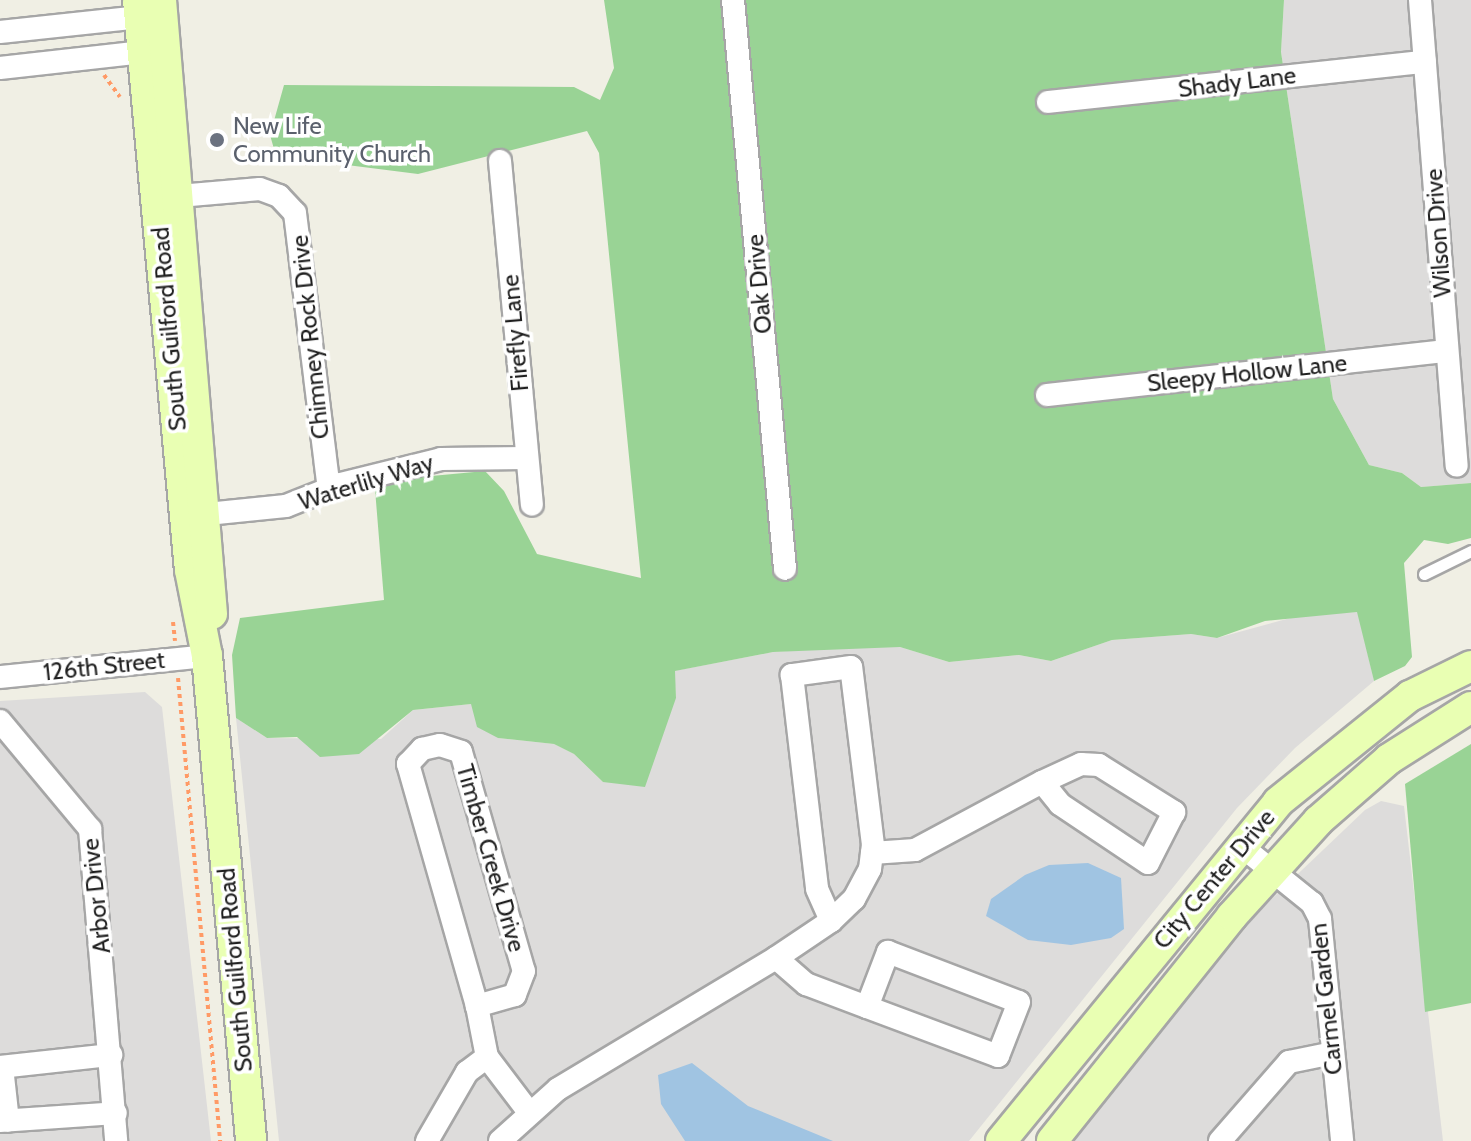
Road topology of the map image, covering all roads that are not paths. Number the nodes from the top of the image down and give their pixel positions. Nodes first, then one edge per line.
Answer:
1 (733, 0) edge
2 (1420, 0) edge
3 (150, 8) edge
4 (0, 32) edge
5 (154, 51) junction
6 (1425, 62) junction
7 (0, 68) edge
8 (1048, 102) dead end
9 (500, 161) dead end
10 (179, 196) junction
11 (1447, 351) junction
12 (1047, 395) dead end
13 (526, 458) junction
14 (1457, 466) dead end
15 (329, 490) junction
16 (532, 505) dead end
17 (196, 515) junction
18 (1471, 551) edge
19 (785, 569) dead end
20 (1424, 574) dead end
21 (207, 656) junction
22 (1471, 666) edge
23 (0, 677) edge
24 (1471, 707) edge
25 (0, 721) edge
26 (1042, 782) junction
27 (1240, 845) junction
28 (872, 853) junction
29 (1274, 870) junction
30 (831, 921) junction
31 (776, 958) junction
32 (477, 1006) junction
33 (867, 1007) junction
34 (1333, 1053) junction
35 (111, 1055) junction
36 (487, 1057) junction
37 (1, 1067) edge
38 (528, 1111) junction
39 (116, 1113) junction
40 (4, 1121) edge
41 (116, 1141) edge
42 (251, 1141) edge
43 (427, 1141) edge
44 (500, 1141) edge
45 (1001, 1141) edge
46 (1052, 1141) edge
47 (1220, 1141) edge
48 (1342, 1141) edge

1 - 19 street, Oak Drive
2 - 6 street, Wilson Drive
3 - 4 street
3 - 5 main road, South Guilford Road
5 - 7 street
5 - 10 main road, South Guilford Road
5 - 17 main road, South Guilford Road
6 - 8 street, Shady Lane
6 - 11 street, Wilson Drive
9 - 13 street, Firefly Lane
10 - 15 street, Chimney Rock Drive
10 - 17 main road, South Guilford Road
11 - 12 street, Sleepy Hollow Lane
11 - 14 street, Wilson Drive
13 - 15 street, Waterlily Way
13 - 16 street, Firefly Lane
15 - 17 street, Waterlily Way
17 - 21 main road, South Guilford Road
18 - 20 lane
21 - 23 street, 126th Street
21 - 42 main road, South Guilford Road
22 - 27 main road, City Center Drive
24 - 29 main road, City Center Drive
25 - 35 street, Arbor Drive
26 - 26 street
26 - 28 street
27 - 29 street, Carmel Garden
27 - 45 main road, City Center Drive
28 - 30 street
28 - 30 street
29 - 34 street, Carmel Garden
29 - 46 main road, City Center Drive
30 - 31 street
31 - 33 street
31 - 38 street
32 - 32 street, Timber Creek Drive
32 - 36 street, Timber Creek Drive
33 - 33 street
34 - 47 street
34 - 48 street, Carmel Garden
35 - 37 street
35 - 39 street, Arbor Drive
36 - 38 street, Timber Creek Drive
36 - 43 street
37 - 40 street
38 - 44 street
39 - 40 street
39 - 41 street, Arbor Drive

